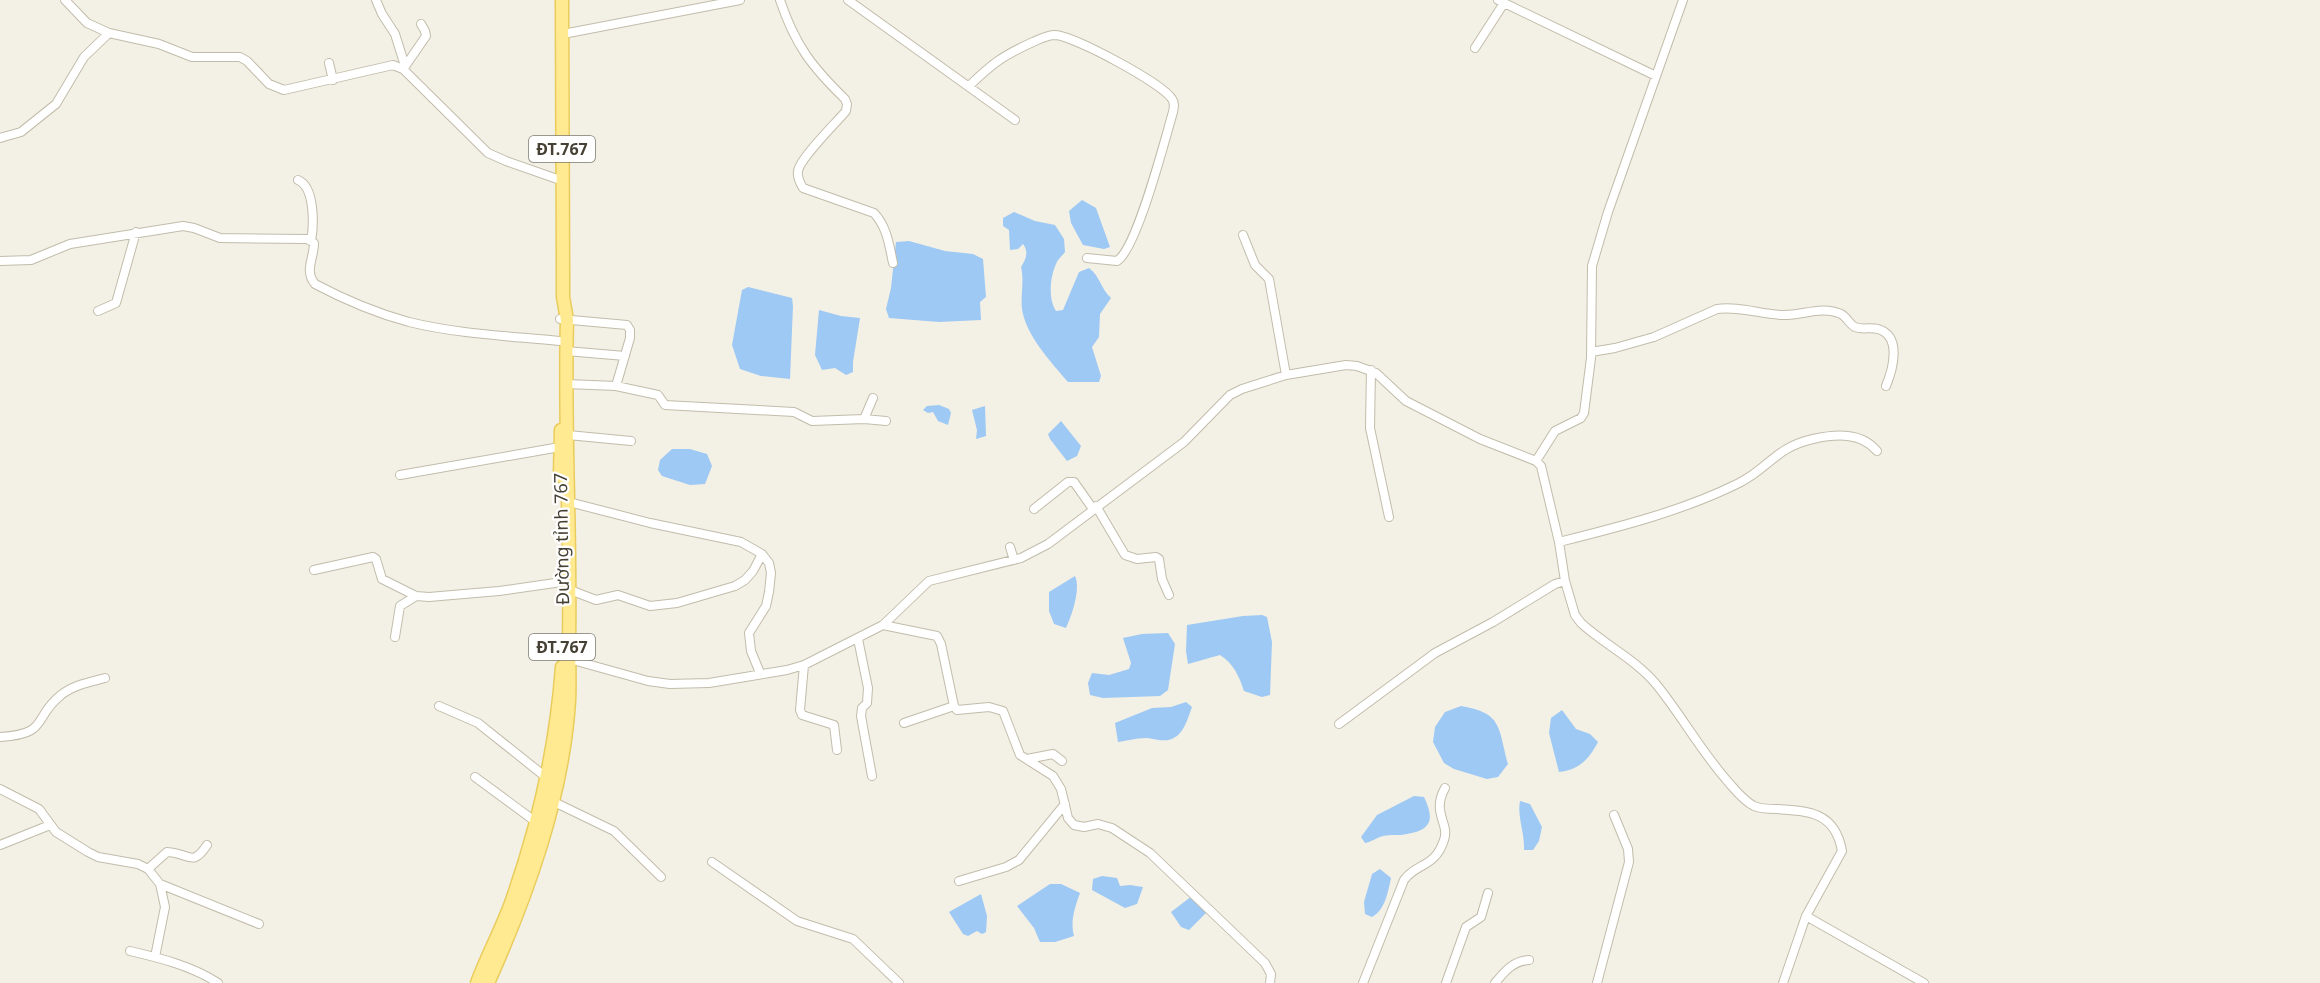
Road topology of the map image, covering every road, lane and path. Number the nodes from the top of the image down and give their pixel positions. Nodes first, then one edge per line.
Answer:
1 (65, 0) edge
2 (376, 0) edge
3 (562, 0) edge
4 (740, 0) edge
5 (780, 0) edge
6 (848, 0) edge
7 (1683, 0) edge
8 (1501, 2) edge
9 (421, 24) dead end
10 (109, 33) junction
11 (563, 34) junction
12 (1475, 48) dead end
13 (329, 63) dead end
14 (404, 67) junction
15 (1656, 76) junction
16 (333, 80) junction
17 (969, 86) junction
18 (1015, 120) dead end
19 (0, 138) edge
20 (298, 180) dead end
21 (563, 181) junction
22 (136, 232) junction
23 (1243, 235) dead end
24 (311, 241) junction
25 (1087, 258) dead end
26 (0, 261) edge
27 (893, 263) dead end
28 (98, 311) dead end
29 (564, 319) junction
30 (563, 346) junction
31 (1591, 352) junction
32 (625, 356) junction
33 (1371, 370) junction
34 (1286, 375) junction
35 (567, 384) junction
36 (616, 386) junction
37 (1886, 386) dead end
38 (873, 398) dead end
39 (864, 419) junction
40 (886, 421) dead end
41 (568, 435) junction
42 (631, 441) dead end
43 (560, 447) junction
44 (1877, 451) dead end
45 (1536, 461) junction
46 (400, 475) dead end
47 (569, 502) junction
48 (1095, 507) junction
49 (1034, 509) dead end
50 (1389, 517) dead end
51 (1559, 542) junction
52 (1010, 547) dead end
53 (762, 554) junction
54 (1014, 560) junction
55 (314, 570) dead end
56 (1565, 581) junction
57 (566, 586) junction
58 (416, 596) junction
59 (1169, 596) dead end
60 (883, 625) junction
61 (395, 637) dead end
62 (858, 639) junction
63 (566, 658) junction
64 (804, 665) junction
65 (760, 674) junction
66 (105, 678) dead end
67 (439, 706) dead end
68 (954, 706) junction
69 (904, 723) dead end
70 (1339, 724) dead end
71 (0, 737) edge
72 (837, 750) dead end
73 (1027, 759) junction
74 (1062, 761) dead end
75 (872, 776) dead end
76 (475, 777) dead end
77 (547, 778) junction
78 (1445, 788) dead end
79 (0, 789) edge
80 (552, 801) junction
81 (1065, 804) junction
82 (1614, 815) dead end
83 (536, 822) junction
84 (50, 825) junction
85 (0, 845) edge
86 (207, 845) dead end
87 (712, 862) dead end
88 (148, 870) junction
89 (661, 878) dead end
90 (959, 880) dead end
91 (160, 884) junction
92 (1488, 893) dead end
93 (1806, 916) junction
94 (259, 924) dead end
95 (130, 951) dead end
96 (155, 957) junction
97 (1529, 960) dead end
98 (493, 981) edge
99 (218, 983) edge
100 (477, 983) edge
101 (899, 983) edge
102 (1270, 983) edge
103 (1363, 983) edge
104 (1446, 983) edge
105 (1495, 983) edge
106 (1597, 983) edge
107 (1783, 983) edge
108 (1924, 983) edge

1 - 10 street
2 - 14 street
3 - 11 main road, Đường tỉnh 767 / ĐT.767
4 - 11 street
5 - 27 street
6 - 17 street
7 - 15 street
8 - 12 street
8 - 15 street
9 - 14 street
10 - 16 street
10 - 19 street
11 - 21 main road, Đường tỉnh 767 / ĐT.767
13 - 16 street
14 - 16 street
14 - 21 street
15 - 31 street
17 - 18 street
17 - 25 street
20 - 24 street
21 - 29 main road, Đường tỉnh 767 / ĐT.767
22 - 24 street
22 - 26 street
22 - 28 street
23 - 34 street
24 - 30 street
29 - 30 main road, Đường tỉnh 767 / ĐT.767
29 - 32 street
30 - 32 street
30 - 35 main road, Đường tỉnh 767 / ĐT.767
30 - 43 main road, Đường tỉnh 767 / ĐT.767
31 - 37 street
31 - 45 street
32 - 36 street
33 - 34 street
33 - 45 street
33 - 50 street
34 - 48 street
35 - 36 street
35 - 41 main road, Đường tỉnh 767 / ĐT.767
36 - 39 street
38 - 39 street
39 - 40 street
41 - 42 street
41 - 47 main road, Đường tỉnh 767 / ĐT.767
43 - 46 street
43 - 57 main road, Đường tỉnh 767 / ĐT.767
44 - 51 street
45 - 51 street
47 - 53 street
47 - 57 main road, Đường tỉnh 767 / ĐT.767
48 - 49 street
48 - 54 street
48 - 59 street
51 - 56 street
52 - 54 street
53 - 57 street
53 - 65 street
54 - 60 street
55 - 58 street
56 - 70 street
56 - 93 street
57 - 58 street
57 - 63 main road, Đường tỉnh 767 / ĐT.767
58 - 61 street
60 - 62 street
60 - 68 street
62 - 64 street
62 - 75 street
63 - 65 street
63 - 77 main road, Đường tỉnh 767 / ĐT.767
63 - 80 main road, Đường tỉnh 767 / ĐT.767
64 - 65 street
64 - 72 street
66 - 71 street
67 - 77 street
68 - 69 street
68 - 73 street
73 - 74 street
73 - 81 street
76 - 83 street
77 - 83 main road, Đường tỉnh 767 / ĐT.767
78 - 103 street
79 - 84 street
80 - 89 street
80 - 98 main road, Đường tỉnh 767 / ĐT.767
81 - 90 street
81 - 102 street
82 - 106 street
83 - 100 main road, Đường tỉnh 767 / ĐT.767
84 - 85 street
84 - 88 street
86 - 88 street
87 - 101 street
88 - 91 street
91 - 94 street
91 - 96 street
92 - 104 street
93 - 107 street
93 - 108 street
95 - 96 street
96 - 99 street
97 - 105 street

